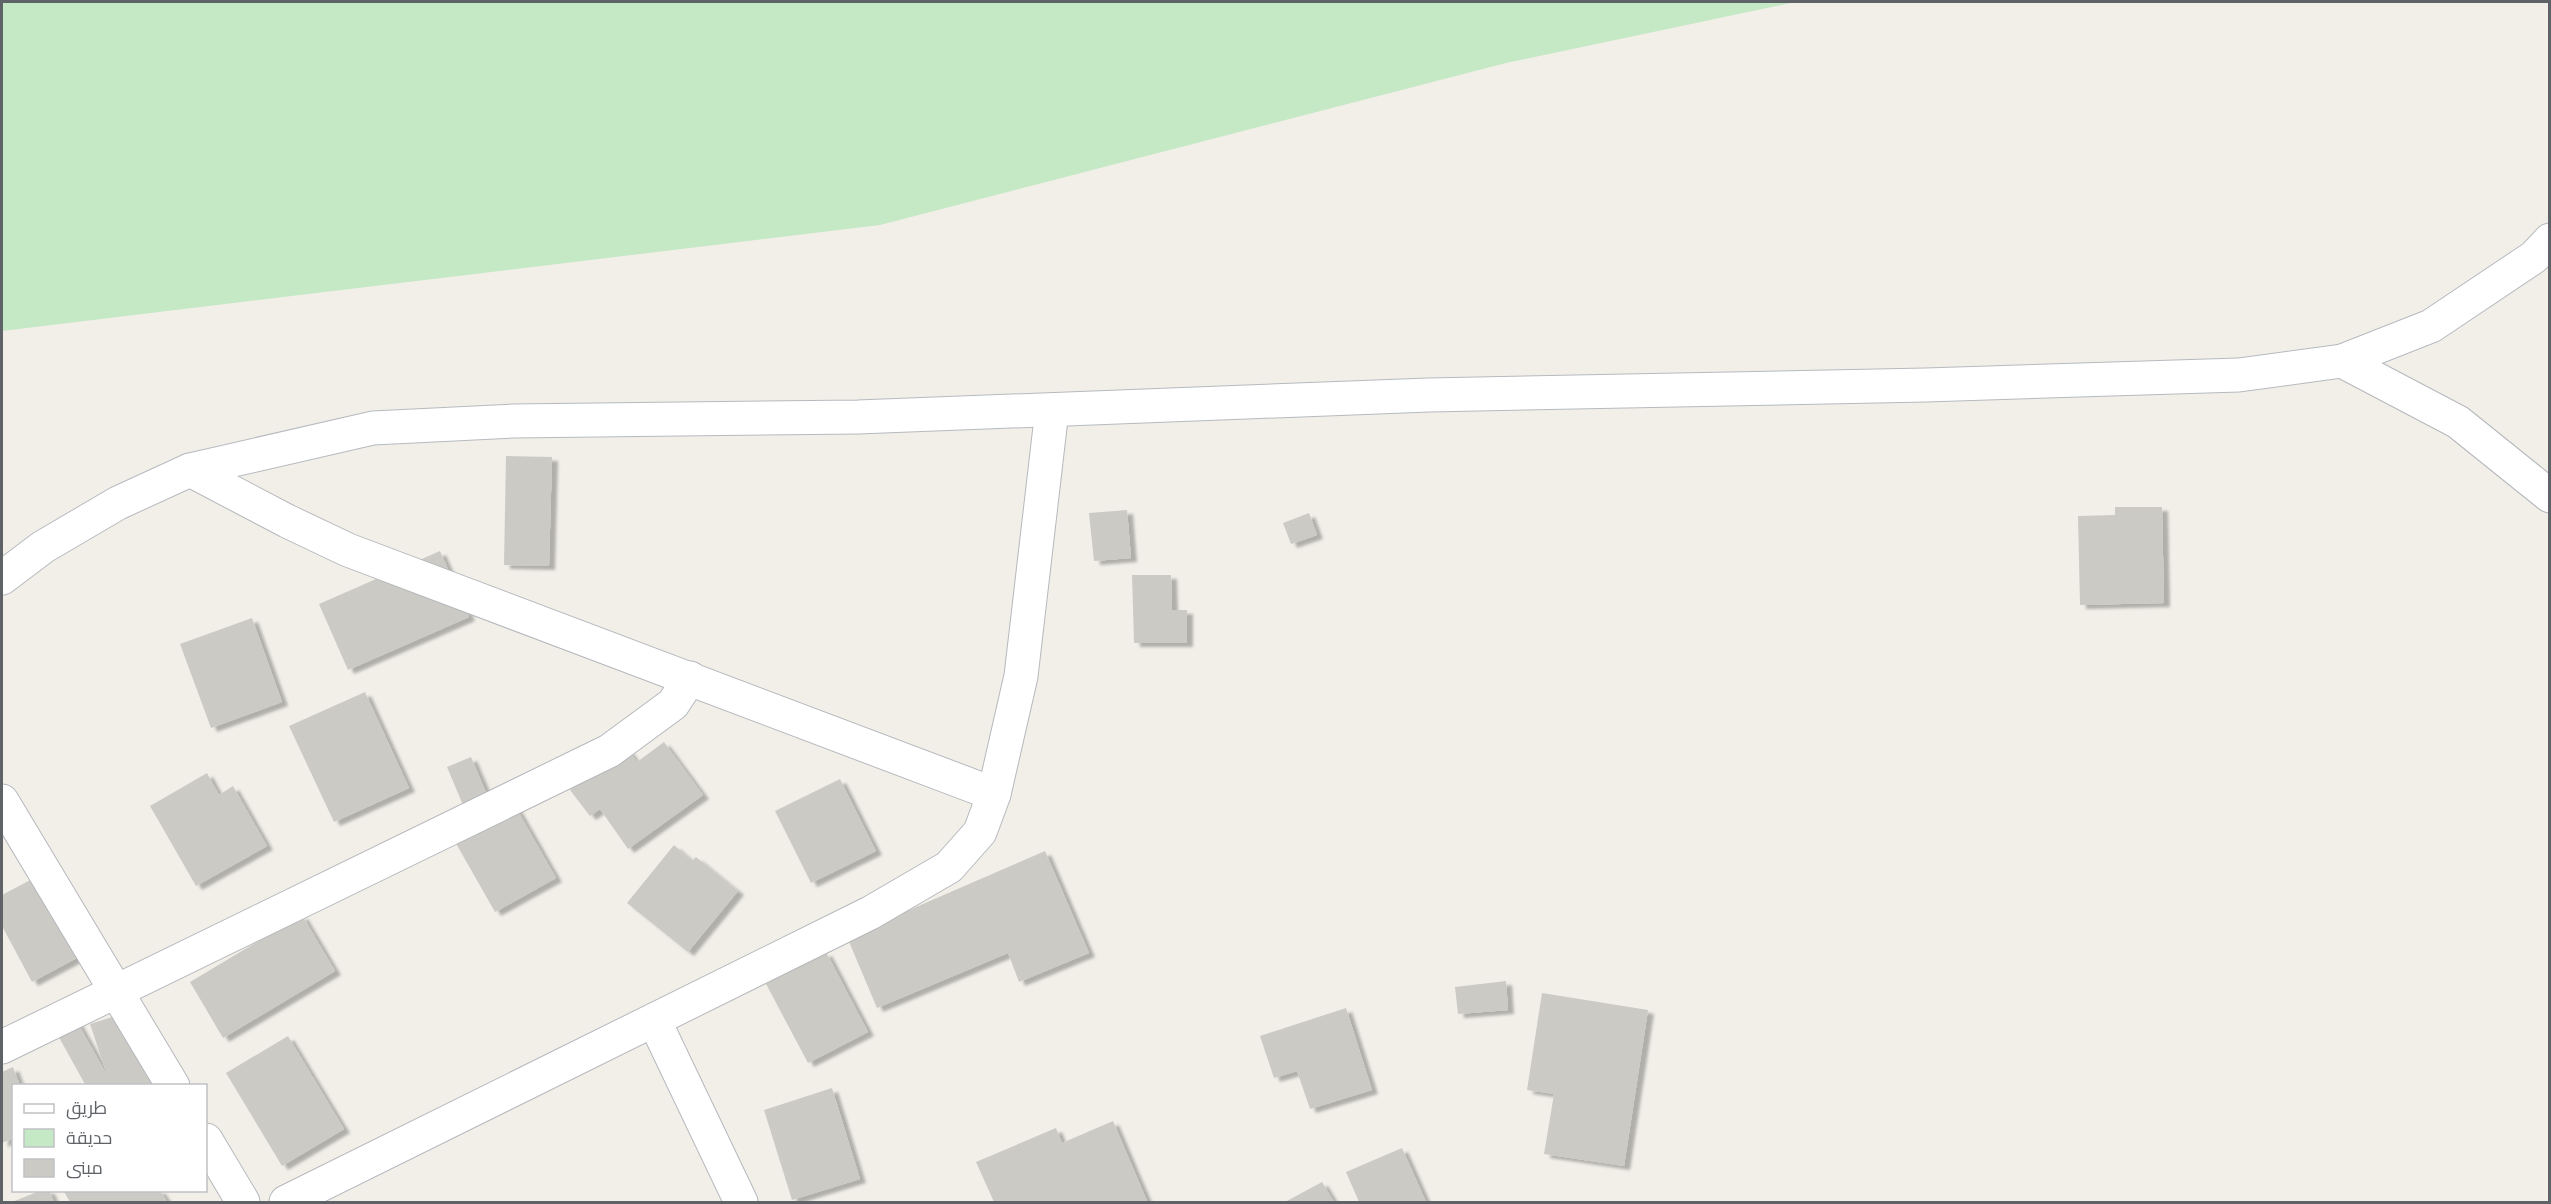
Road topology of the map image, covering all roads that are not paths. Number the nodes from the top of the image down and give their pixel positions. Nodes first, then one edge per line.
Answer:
1 (2550, 240) edge
2 (2342, 360) junction
3 (1052, 410) junction
4 (190, 470) junction
5 (2550, 496) edge
6 (2, 578) edge
7 (690, 678) junction
8 (993, 794) junction
9 (2, 801) edge
10 (116, 992) junction
11 (654, 1020) junction
12 (2, 1047) edge
13 (172, 1084) edge
14 (207, 1142) edge
15 (243, 1203) edge
16 (286, 1203) edge
17 (741, 1203) edge

1 - 2 street
2 - 3 street
2 - 5 street
3 - 4 street
3 - 8 street
4 - 6 street
4 - 7 street
7 - 8 street
7 - 10 street
8 - 11 street
9 - 10 street
10 - 12 street
10 - 13 street
11 - 16 street
11 - 17 street
14 - 15 street

